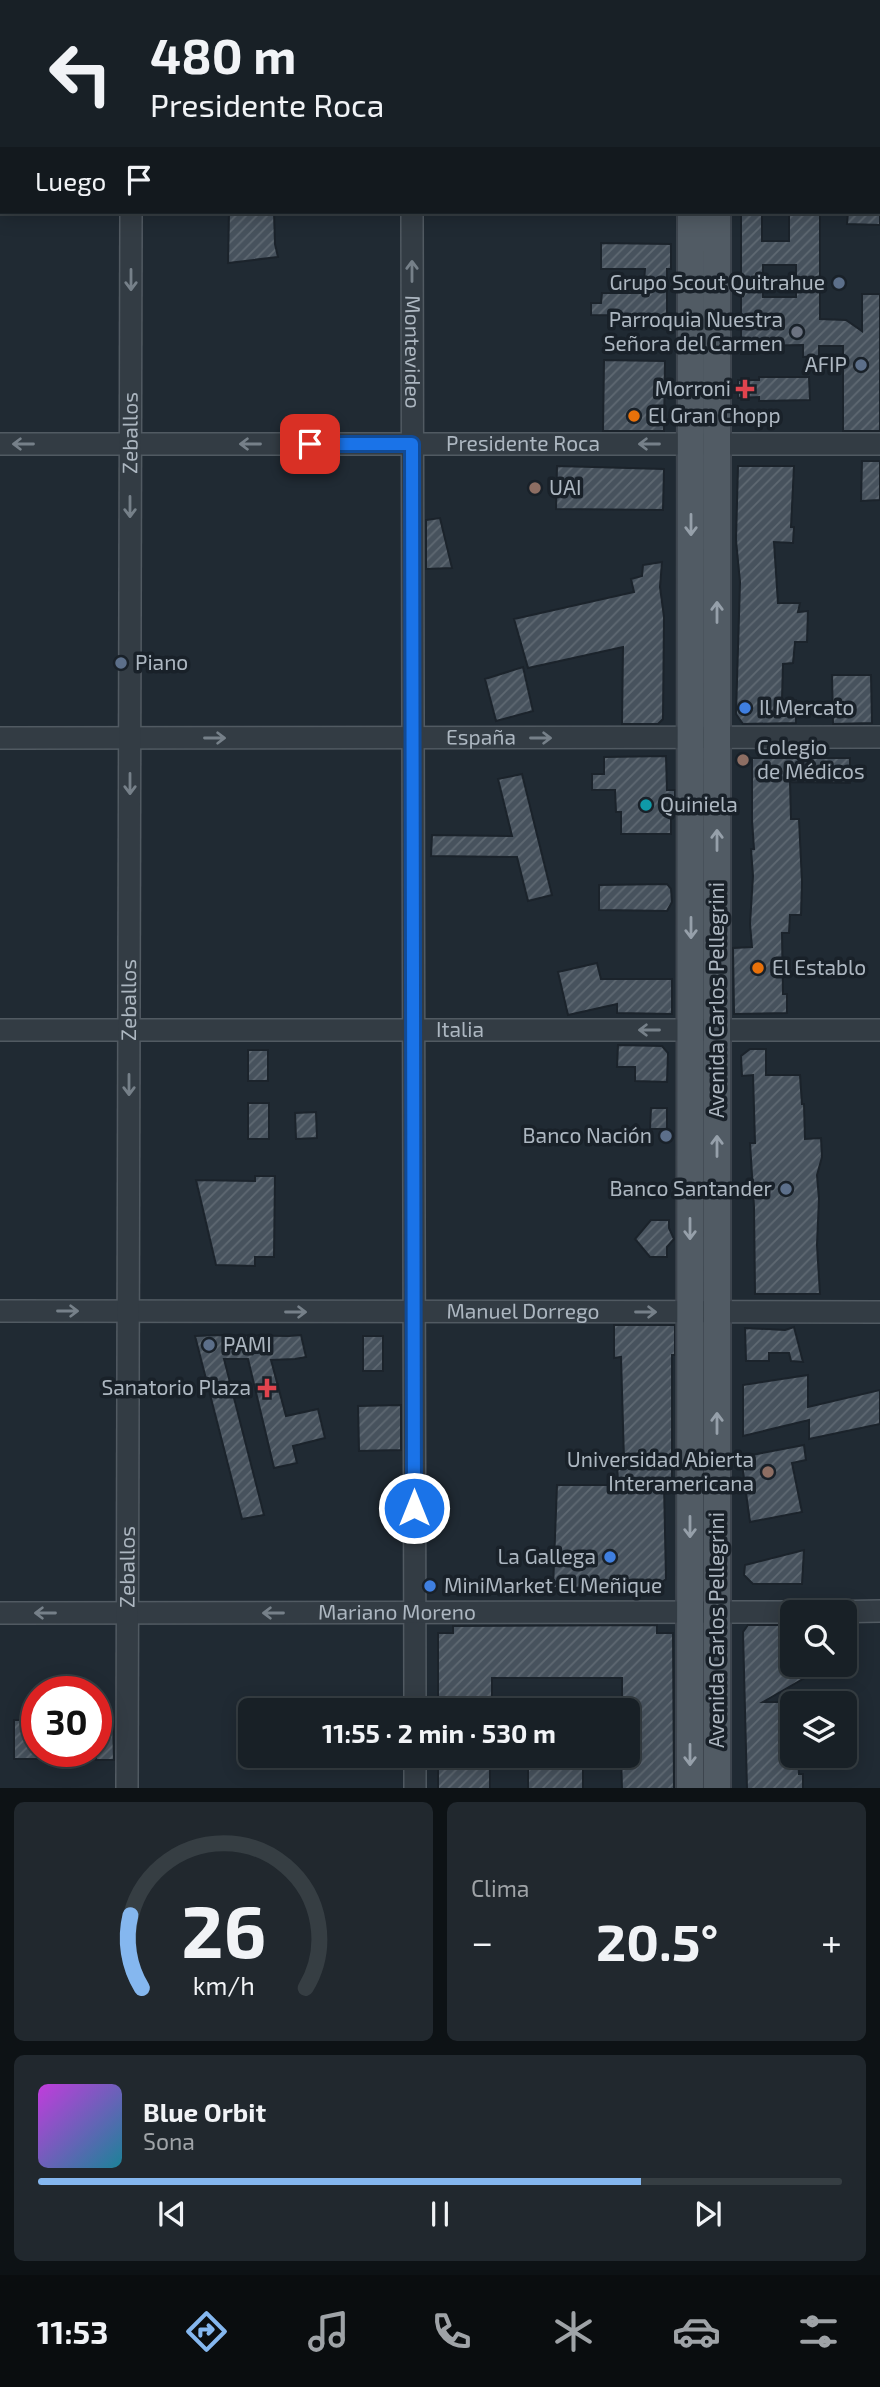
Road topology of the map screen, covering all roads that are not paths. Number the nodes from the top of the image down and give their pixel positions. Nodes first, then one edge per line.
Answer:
1 (131, 214) edge
2 (412, 214) edge
3 (691, 214) edge
4 (717, 214) edge
5 (0, 444) edge
6 (131, 444) junction
7 (412, 444) junction
8 (691, 444) junction
9 (717, 444) junction
10 (880, 444) edge
11 (880, 737) edge
12 (0, 738) edge
13 (130, 738) junction
14 (413, 738) junction
15 (691, 738) junction
16 (717, 738) junction
17 (0, 1030) edge
18 (129, 1030) junction
19 (414, 1030) junction
20 (690, 1030) junction
21 (717, 1030) junction
22 (880, 1030) edge
23 (0, 1311) edge
24 (128, 1311) junction
25 (414, 1312) junction
26 (690, 1312) junction
27 (717, 1312) junction
28 (880, 1312) edge
29 (857, 1611) edge
30 (880, 1611) edge
31 (780, 1612) edge
32 (0, 1613) edge
33 (127, 1613) junction
34 (414, 1613) junction
35 (690, 1614) junction
36 (717, 1614) junction
37 (415, 1698) edge
38 (415, 1768) edge
39 (127, 1788) edge
40 (415, 1788) edge
41 (690, 1788) edge
42 (717, 1788) edge

1 -> 6 street, Zeballos
7 -> 2 street, Montevideo
3 - 8 main road, Avenida Carlos Pellegrini
4 - 9 main road, Avenida Carlos Pellegrini
6 -> 5 street, Presidente Roca
7 -> 6 street, Presidente Roca
6 -> 13 street, Zeballos
8 -> 7 street, Presidente Roca
7 - 14 street, Montevideo
8 - 9 street, Presidente Roca
8 -> 15 main road, Avenida Carlos Pellegrini
9 - 10 street, Presidente Roca
16 -> 9 main road, Avenida Carlos Pellegrini
11 - 16 street, España
12 - 13 street, España
13 -> 14 street, España
13 -> 18 street, Zeballos
14 -> 15 street, España
14 - 19 street, Montevideo
15 - 16 street, España
15 -> 20 main road, Avenida Carlos Pellegrini
21 -> 16 main road, Avenida Carlos Pellegrini
17 - 18 street, Italia
18 - 19 street, Italia
18 -> 24 street, Zeballos
20 -> 19 street, Italia
19 - 25 street, Montevideo
20 - 21 street, Italia
20 -> 26 main road, Avenida Carlos Pellegrini
21 - 22 street, Italia
27 -> 21 main road, Avenida Carlos Pellegrini
23 -> 24 street, Manuel Dorrego
24 -> 25 street, Manuel Dorrego
24 - 33 street, Zeballos
25 -> 26 street, Manuel Dorrego
25 - 34 street, Montevideo
26 - 27 street, Manuel Dorrego
26 -> 35 main road, Avenida Carlos Pellegrini
27 - 28 street, Manuel Dorrego
36 -> 27 main road, Avenida Carlos Pellegrini
29 - 30 street
31 - 36 street, Mariano Moreno
33 -> 32 street, Mariano Moreno
34 -> 33 street, Mariano Moreno
33 - 39 street, Zeballos
34 - 35 street, Mariano Moreno
34 - 37 street, Montevideo
35 - 36 street, Mariano Moreno
35 -> 41 main road, Avenida Carlos Pellegrini
36 - 42 main road, Avenida Carlos Pellegrini
38 - 40 street

